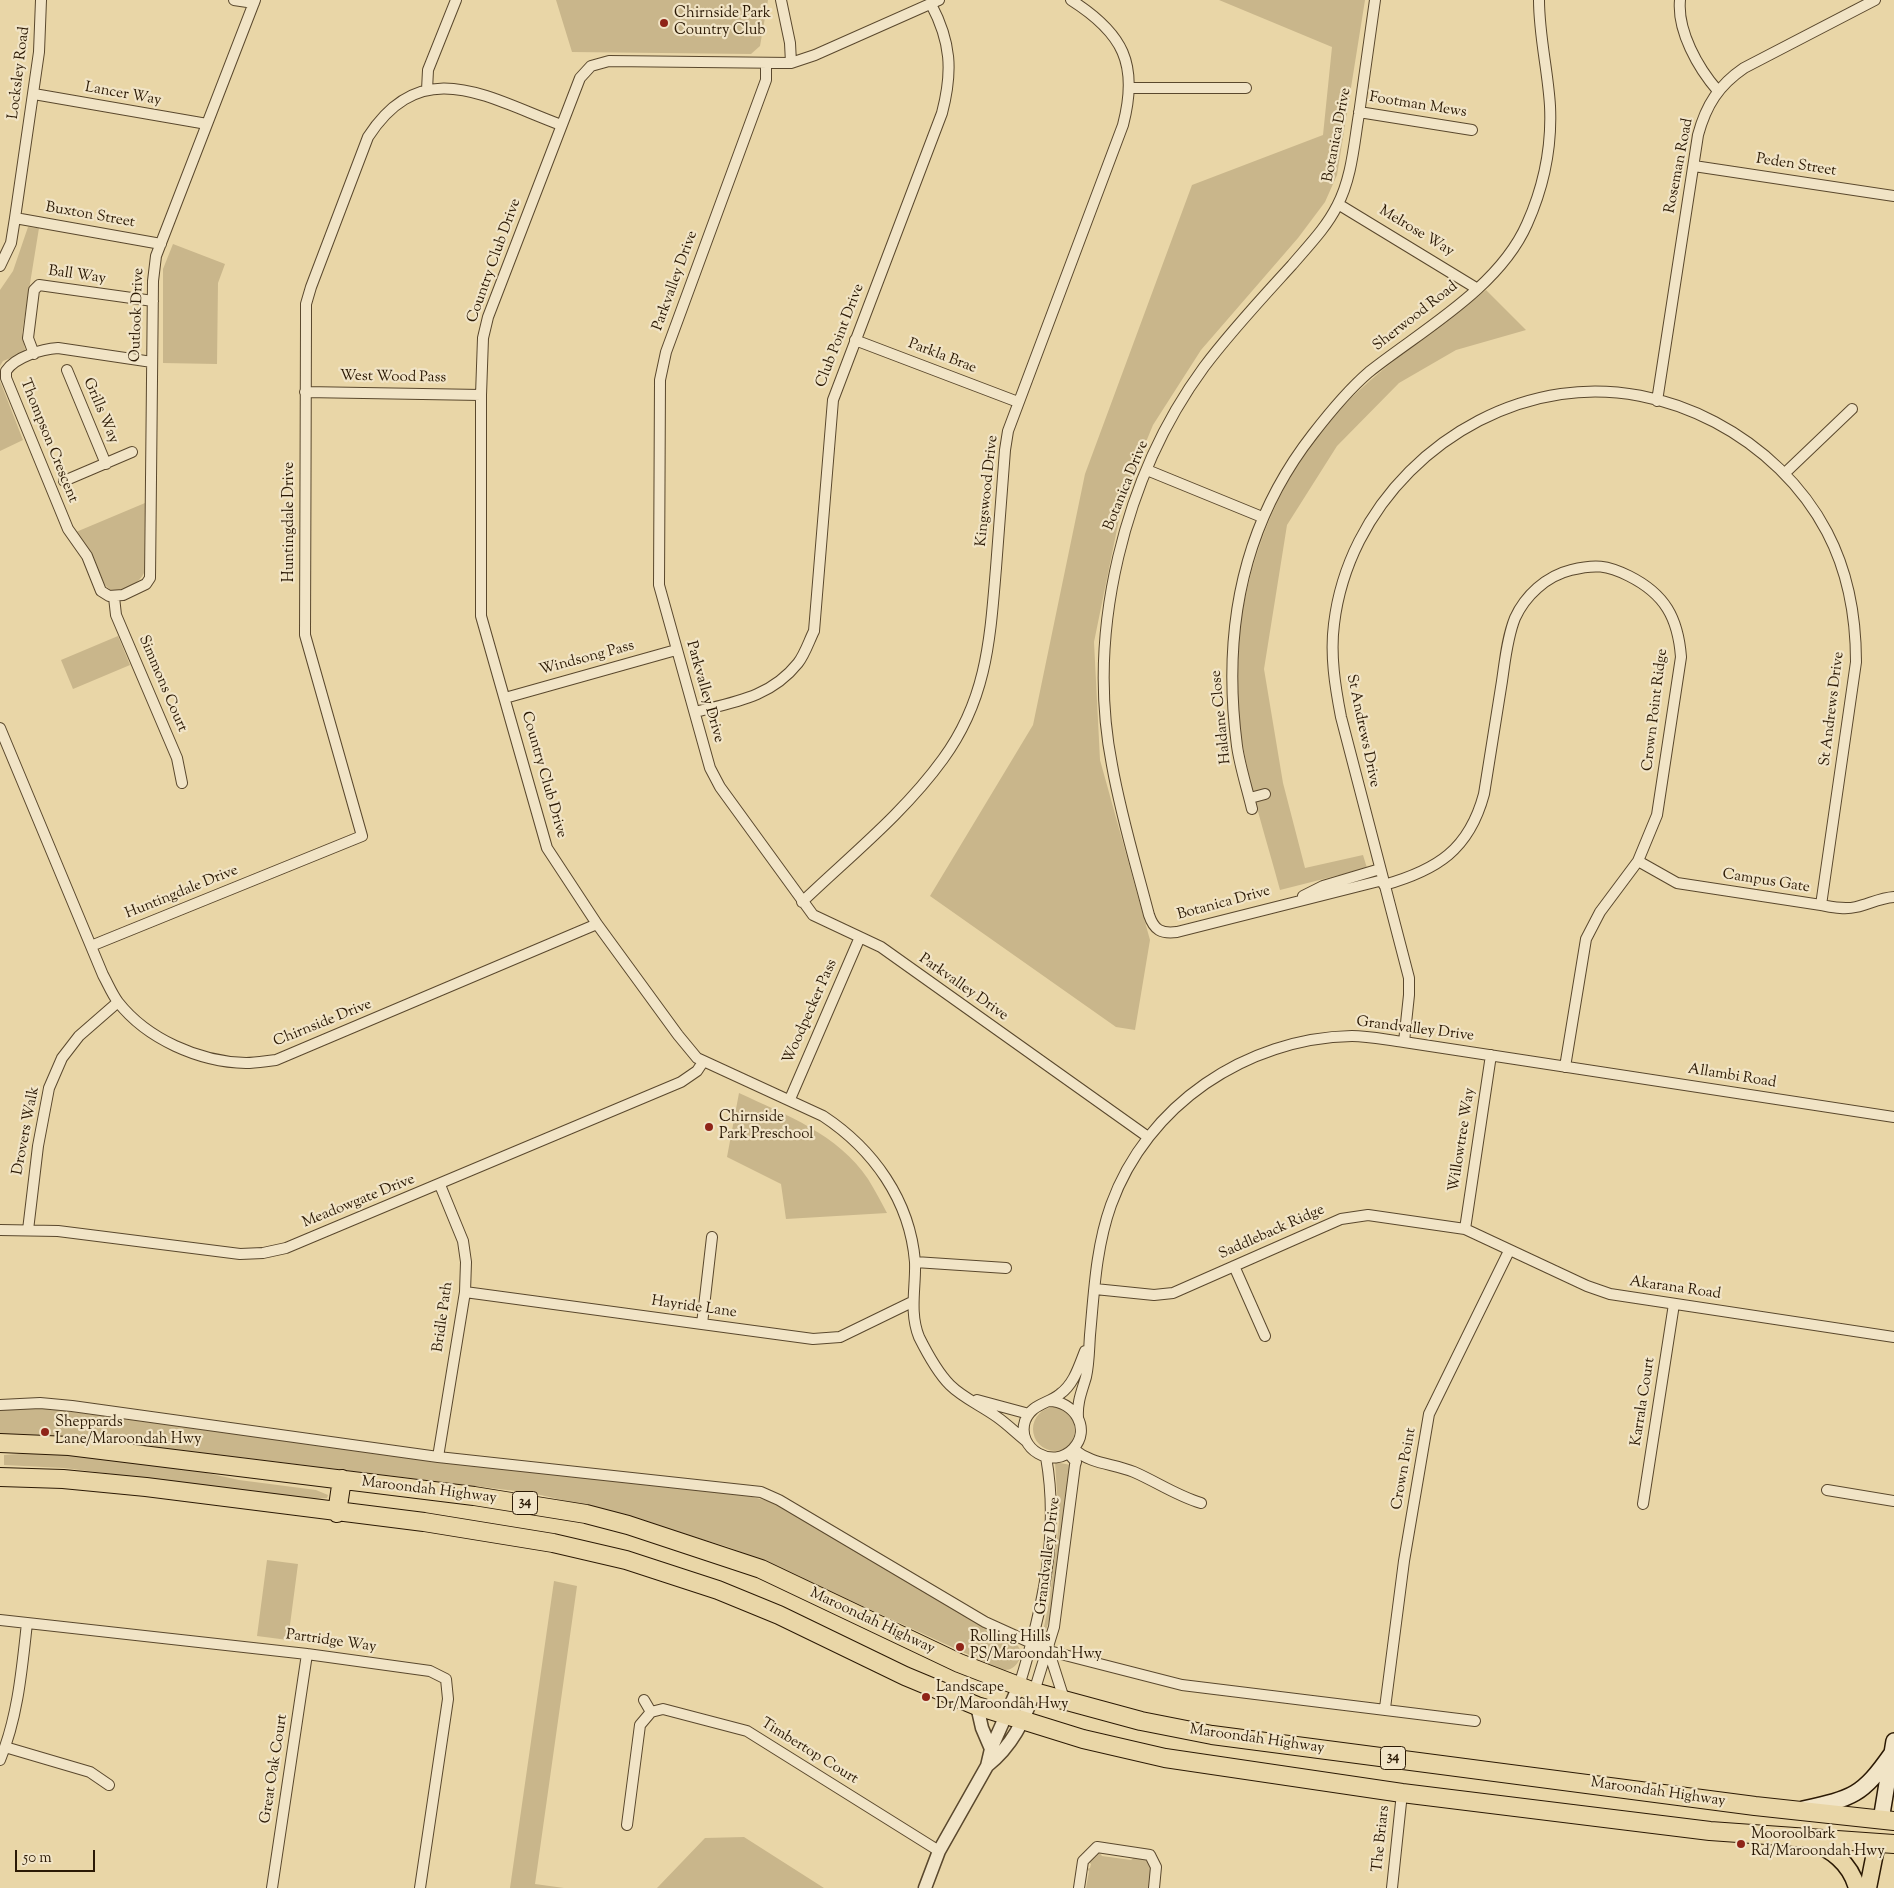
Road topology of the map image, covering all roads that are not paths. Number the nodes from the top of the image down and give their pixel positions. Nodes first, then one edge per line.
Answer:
1 (41, 0) edge
2 (234, 0) edge
3 (456, 0) edge
4 (781, 0) edge
5 (1071, 0) edge
6 (1375, 0) edge
7 (1539, 0) edge
8 (1680, 0) edge
9 (1875, 0) edge
10 (255, 2) edge
11 (935, 2) edge
12 (766, 63) junction
13 (791, 63) junction
14 (1130, 88) junction
15 (1246, 88) dead end
16 (427, 90) junction
17 (1718, 91) junction
18 (34, 94) junction
19 (1359, 112) junction
20 (207, 124) junction
21 (561, 125) junction
22 (1472, 130) dead end
23 (1694, 166) junction
24 (1894, 196) edge
25 (1338, 204) junction
26 (15, 218) junction
27 (161, 244) junction
28 (0, 266) edge
29 (1476, 288) junction
30 (153, 301) junction
31 (855, 340) junction
32 (34, 354) junction
33 (152, 362) junction
34 (67, 370) dead end
35 (305, 392) junction
36 (481, 395) junction
37 (1657, 401) junction
38 (1018, 402) junction
39 (1852, 409) dead end
40 (132, 452) dead end
41 (106, 464) junction
42 (1147, 470) junction
43 (1785, 473) junction
44 (64, 481) dead end
45 (1262, 517) junction
46 (114, 596) junction
47 (676, 650) junction
48 (505, 698) junction
49 (695, 712) junction
50 (0, 728) edge
51 (5, 752) edge
52 (182, 783) dead end
53 (1265, 794) dead end
54 (1250, 798) junction
55 (1252, 809) dead end
56 (1638, 861) junction
57 (1380, 870) junction
58 (1384, 883) junction
59 (1894, 897) edge
60 (802, 902) junction
61 (1290, 902) junction
62 (1821, 905) junction
63 (597, 924) junction
64 (860, 937) junction
65 (91, 946) junction
66 (118, 1002) junction
67 (1404, 1042) junction
68 (1491, 1055) junction
69 (703, 1062) junction
70 (1565, 1067) junction
71 (790, 1099) junction
72 (1894, 1116) edge
73 (1148, 1137) junction
74 (440, 1185) junction
75 (1465, 1229) junction
76 (0, 1230) edge
77 (28, 1230) junction
78 (712, 1237) dead end
79 (1509, 1251) junction
80 (915, 1262) junction
81 (1234, 1266) junction
82 (1006, 1268) dead end
83 (1095, 1289) junction
84 (464, 1292) junction
85 (912, 1302) junction
86 (1674, 1304) junction
87 (702, 1324) junction
88 (1265, 1336) dead end
89 (1894, 1336) edge
90 (1090, 1341) junction
91 (968, 1398) junction
92 (1049, 1401) junction
93 (0, 1404) edge
94 (1028, 1414) junction
95 (1078, 1417) junction
96 (1026, 1441) junction
97 (0, 1443) edge
98 (1070, 1451) junction
99 (438, 1457) junction
100 (1046, 1457) junction
101 (0, 1477) edge
102 (342, 1479) junction
103 (1827, 1490) dead end
104 (1894, 1501) edge
105 (1201, 1503) dead end
106 (1643, 1504) dead end
107 (337, 1513) junction
108 (0, 1620) edge
109 (27, 1624) junction
110 (1032, 1644) junction
111 (1049, 1651) junction
112 (307, 1654) junction
113 (1027, 1689) junction
114 (644, 1700) dead end
115 (1064, 1702) junction
116 (977, 1706) junction
117 (1384, 1708) junction
118 (651, 1712) junction
119 (1006, 1716) junction
120 (1474, 1721) dead end
121 (1023, 1722) junction
122 (5, 1747) junction
123 (1893, 1747) edge
124 (991, 1750) junction
125 (0, 1760) edge
126 (987, 1766) junction
127 (108, 1785) dead end
128 (1402, 1793) junction
129 (1795, 1810) junction
130 (1887, 1820) edge
131 (627, 1825) dead end
132 (1805, 1838) junction
133 (1886, 1844) edge
134 (939, 1851) junction
135 (272, 1888) edge
136 (420, 1888) edge
137 (925, 1888) edge
138 (1079, 1888) edge
139 (1154, 1888) edge
140 (1392, 1888) edge
141 (1857, 1888) edge
142 (1868, 1888) edge

1 - 18 street, Locksley Road
2 - 10 street
3 - 16 street
4 - 13 street
5 - 14 street, Kingswood Drive
6 - 19 street, Botanica Drive
7 - 29 street, Sherwood Road
8 - 17 street
9 - 17 street, Roseman Road
10 - 20 street, Outlook Drive
11 - 13 street
11 - 31 street, Club Point Drive
12 - 13 street
12 - 21 street, Country Club Drive
12 - 47 street, Parkvalley Drive
14 - 15 street
14 - 38 street, Kingswood Drive
16 - 21 street, Huntingdale Drive
16 - 35 street, Huntingdale Drive
17 - 23 street, Roseman Road
18 - 20 street, Lancer Way
18 - 26 street, Locksley Road
19 - 22 street, Footman Mews
19 - 25 street, Botanica Drive
20 - 27 street, Outlook Drive
21 - 36 street, Country Club Drive
23 - 24 street, Peden Street
23 - 37 street, Roseman Road
25 - 29 street, Melrose Way
25 - 42 street, Botanica Drive
26 - 27 street, Buxton Street
26 - 28 street, Locksley Road
27 - 30 street, Outlook Drive
29 - 45 street, Sherwood Road
30 - 32 street, Ball Way
30 - 33 street, Outlook Drive
31 - 38 street, Parkla Brae
31 - 49 street, Club Point Drive
32 - 33 street, Thompson Crescent
32 - 46 street, Thompson Crescent
33 - 46 street, Outlook Drive
34 - 41 street, Grills Way
35 - 36 street, West Wood Pass
35 - 65 street, Huntingdale Drive
36 - 48 street, Country Club Drive
37 - 43 street, St Andrews Drive
37 - 57 street, St Andrews Drive
38 - 60 street, Kingswood Drive
39 - 43 street
40 - 41 street
41 - 44 street
42 - 45 street
42 - 61 street, Botanica Drive
43 - 62 street, St Andrews Drive
45 - 54 street, Haldane Close
46 - 52 street, Simmons Court
47 - 48 street, Windsong Pass
47 - 49 street, Parkvalley Drive
48 - 63 street, Country Club Drive
49 - 60 street, Parkvalley Drive
50 - 51 street, Chirnside Drive
51 - 65 street, Chirnside Drive
53 - 54 street
54 - 55 street, Haldane Close
56 - 58 street, Crown Point Ridge
56 - 62 street, Campus Gate
56 - 70 street, Crown Point Ridge
57 - 58 street, St Andrews Drive
57 - 61 street, Botanica Drive
58 - 61 street, Botanica Drive
58 - 67 street, St Andrews Drive
59 - 62 street, Campus Gate
60 - 64 street, Parkvalley Drive
63 - 66 street, Chirnside Drive
63 - 69 street, Country Club Drive
64 - 71 street, Woodpecker Pass
64 - 73 street, Parkvalley Drive
65 - 66 street, Chirnside Drive
66 - 77 street, Drovers Walk
67 - 68 street, Grandvalley Drive
67 - 73 street, Grandvalley Drive
68 - 70 street, Grandvalley Drive
68 - 75 street, Willowtree Way
69 - 71 street, Country Club Drive
69 - 74 street, Meadowgate Drive
70 - 72 street, Allambi Road
71 - 80 street, Country Club Drive
73 - 83 street, Grandvalley Drive
74 - 77 street, Meadowgate Drive
74 - 84 street, Bridle Path
75 - 79 street, Akarana Road
75 - 81 street, Saddleback Ridge
76 - 77 street, Meadowgate Drive
78 - 87 street
79 - 86 street, Akarana Road
79 - 117 street, Crown Point
80 - 82 street
80 - 85 street, Country Club Drive
81 - 83 street, Saddleback Ridge
81 - 88 street
83 - 90 street, Grandvalley Drive
84 - 87 street, Hayride Lane
84 - 99 street, Bridle Path
85 - 87 street, Hayride Lane
85 - 91 street, Country Club Drive
86 - 89 street, Akarana Road
86 - 106 street, Karrala Court
90 - 92 street, Grandvalley Drive
90 - 95 street, Grandvalley Drive
91 - 94 street, Country Club Drive
91 - 96 street, Country Club Drive
92 - 94 street
92 - 95 street
93 - 99 street
94 - 96 street
95 - 98 street
96 - 100 street
97 - 102 highway, Maroondah Highway / 34
98 - 100 street
98 - 105 street
98 - 111 street, Grandvalley Drive
99 - 110 street
100 - 110 street, Grandvalley Drive
101 - 107 highway, Maroondah Highway / 34
102 - 107 highway
102 - 113 highway, Maroondah Highway / 34
103 - 104 street
107 - 116 highway, Maroondah Highway / 34
108 - 109 street, Partridge Way
109 - 112 street, Partridge Way
109 - 122 street
110 - 111 street
110 - 113 street, Grandvalley Drive
111 - 113 street, Grandvalley Drive
111 - 115 street
111 - 117 street
112 - 135 street, Great Oak Court
112 - 136 street, Partridge Way
113 - 115 highway, Maroondah Highway / 34
113 - 119 street
113 - 121 street
114 - 118 street
115 - 129 highway, Maroondah Highway / 34
116 - 119 highway, Maroondah Highway / 34
116 - 124 street
117 - 120 street
118 - 131 street
118 - 134 street, Timbertop Court
119 - 121 highway, Maroondah Highway / 34
119 - 124 street
121 - 126 street
121 - 128 highway, Maroondah Highway / 34
122 - 125 street
122 - 127 street
123 - 129 main road
123 - 130 main road
124 - 126 street
126 - 134 street
128 - 132 highway, Maroondah Highway / 34
128 - 140 street, The Briars
129 - 130 highway, Maroondah Highway / 34
130 - 133 highway
132 - 133 highway, Maroondah Highway / 34
132 - 141 main road
133 - 142 main road
134 - 137 street
138 - 139 street

